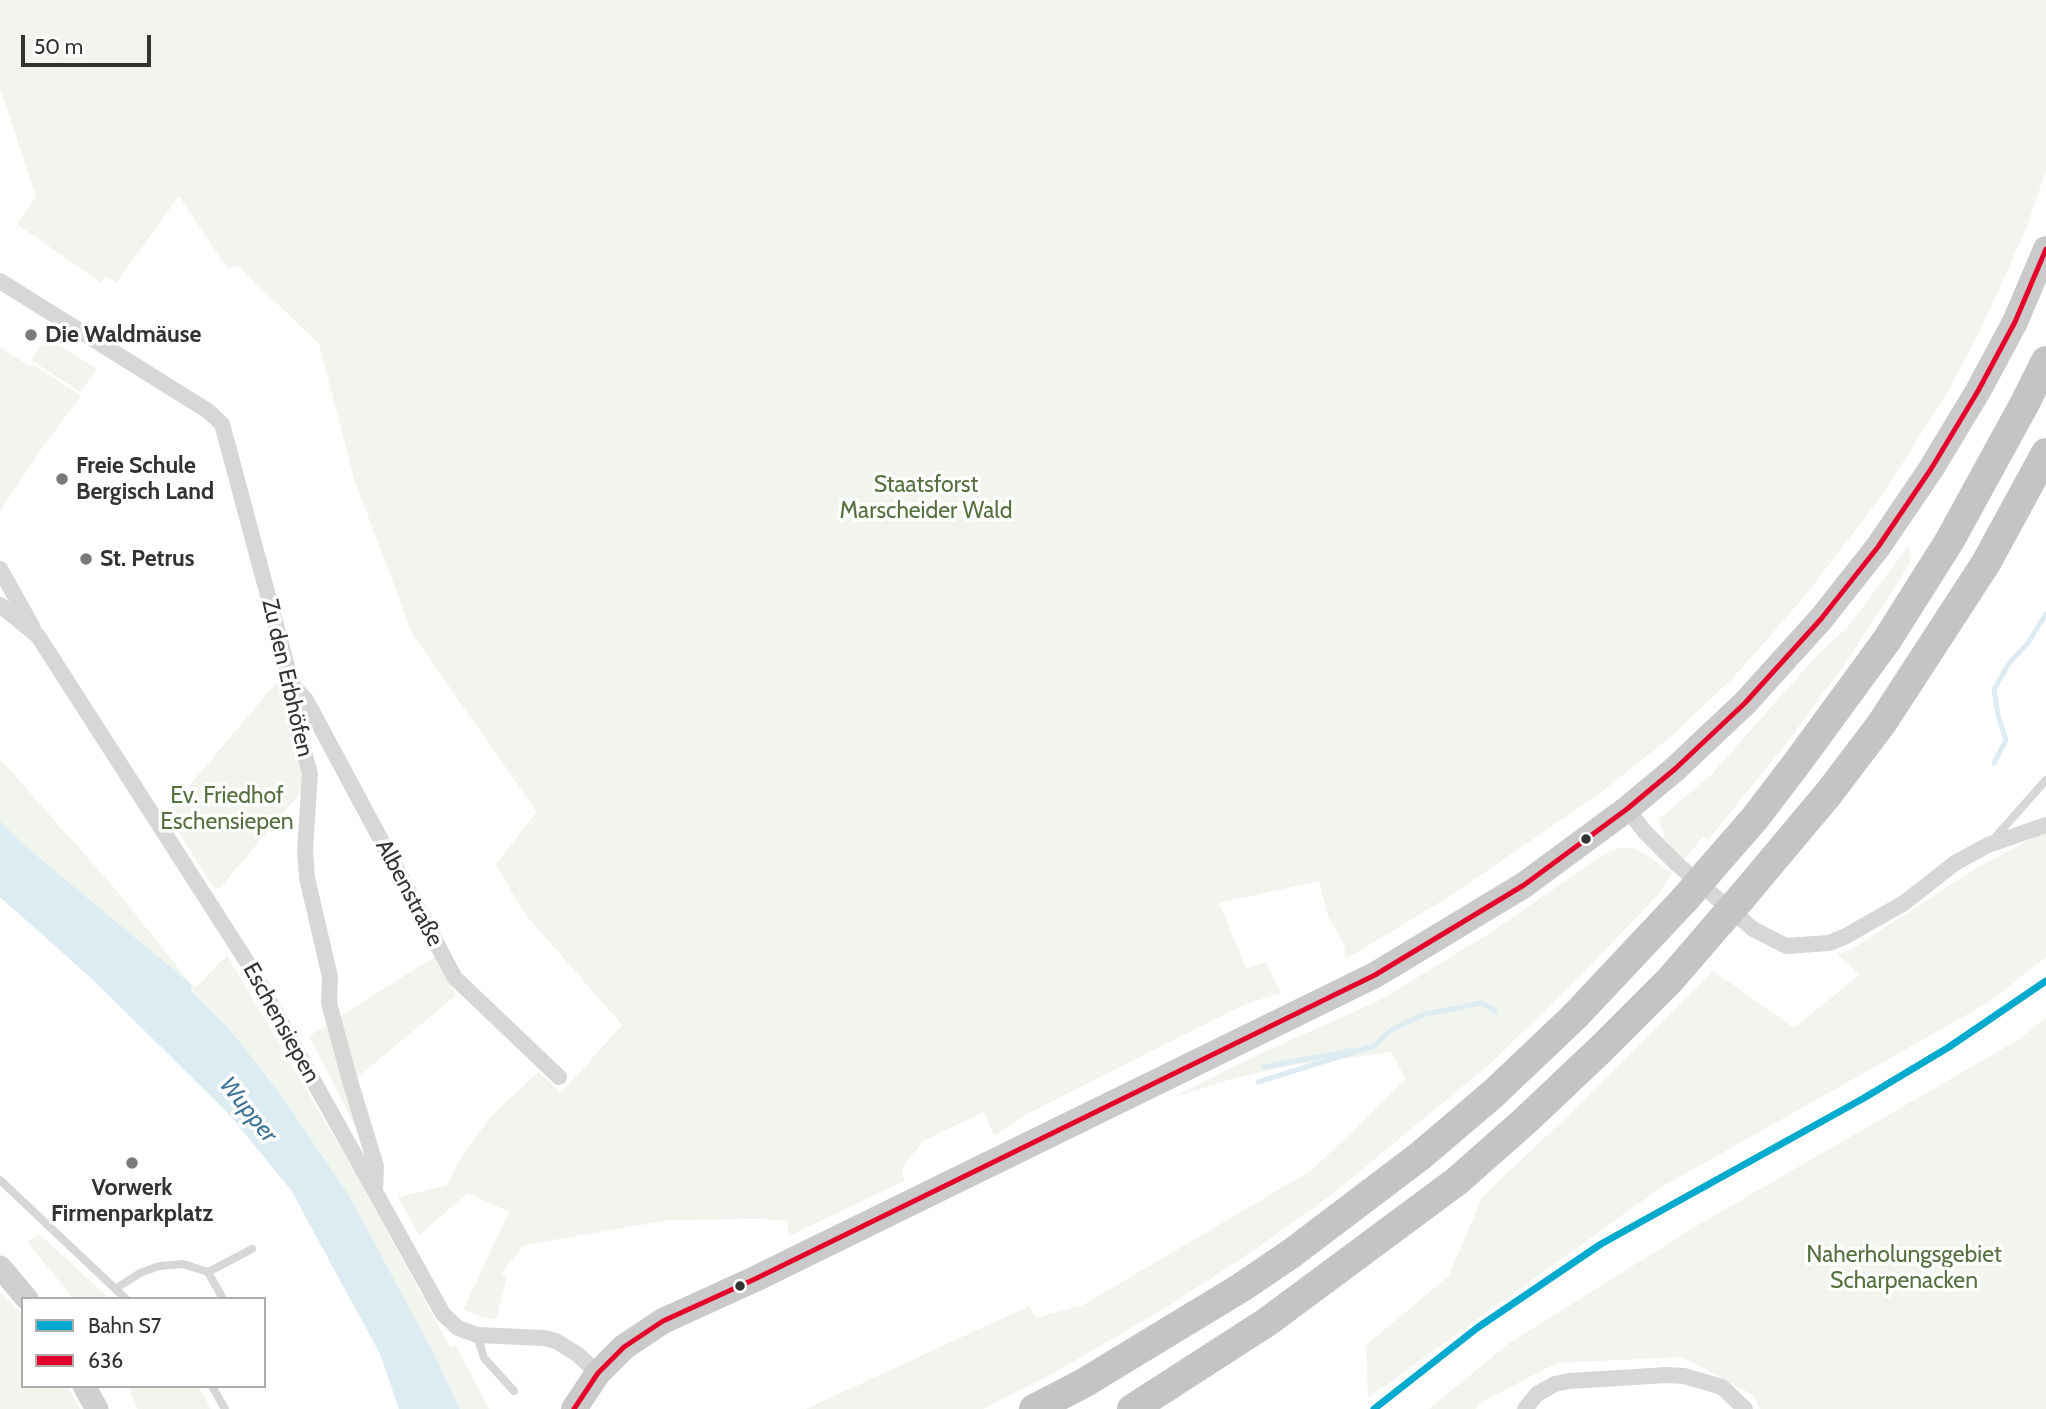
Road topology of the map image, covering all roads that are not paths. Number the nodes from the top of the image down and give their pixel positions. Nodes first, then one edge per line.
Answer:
1 (2046, 249) edge
2 (0, 281) edge
3 (2046, 361) edge
4 (2046, 453) edge
5 (0, 569) edge
6 (0, 605) edge
7 (38, 636) junction
8 (292, 685) junction
9 (2046, 780) edge
10 (1627, 809) junction
11 (2046, 824) edge
12 (1989, 845) junction
13 (559, 1077) dead end
14 (0, 1180) edge
15 (375, 1192) junction
16 (252, 1249) dead end
17 (0, 1267) edge
18 (208, 1272) junction
19 (115, 1289) junction
20 (25, 1297) edge
21 (124, 1297) edge
22 (222, 1297) edge
23 (477, 1335) junction
24 (598, 1373) junction
25 (85, 1388) edge
26 (213, 1388) edge
27 (514, 1391) dead end
28 (97, 1409) edge
29 (225, 1409) edge
30 (574, 1409) edge
31 (1034, 1409) edge
32 (1132, 1409) edge
33 (1525, 1409) edge
34 (1745, 1409) edge

1 - 10 main road
2 - 8 street, Zu den Erbhöfen
3 - 31 highway, bridge
4 - 32 highway, bridge
5 - 7 street
6 - 7 street, Eschensiepen
7 - 15 street, Eschensiepen
8 - 13 street, Albenstraße
8 - 15 street, Zu den Erbhöfen
9 - 12 lane
10 - 12 street
10 - 24 main road
11 - 12 street
14 - 19 lane
15 - 23 street, Eschensiepen
16 - 18 lane
17 - 20 main road
18 - 19 lane
18 - 22 lane
19 - 21 lane
23 - 24 street, Eschensiepen
23 - 27 lane
24 - 30 main road
25 - 28 main road
26 - 29 lane
33 - 34 street

